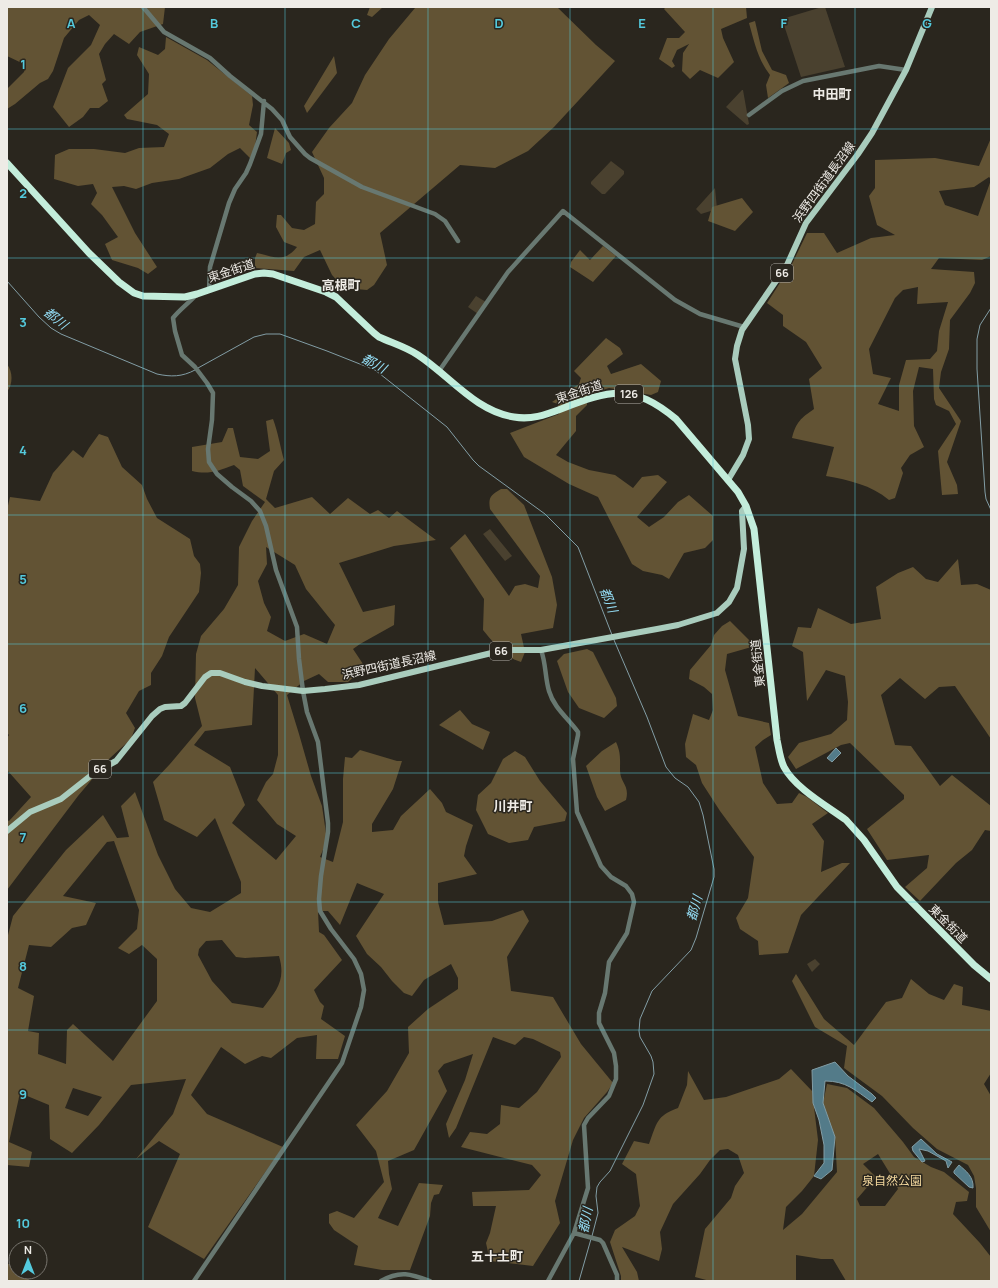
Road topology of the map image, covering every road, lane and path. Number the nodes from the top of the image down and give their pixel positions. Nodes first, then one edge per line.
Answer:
1 (143, 7) edge
2 (932, 7) edge
3 (906, 70) junction
4 (264, 101) junction
5 (749, 115) dead end
6 (7, 163) edge
7 (458, 241) dead end
8 (209, 290) junction
9 (196, 294) junction
10 (744, 327) junction
11 (439, 371) junction
12 (728, 480) junction
13 (746, 506) junction
14 (541, 650) junction
15 (303, 691) junction
16 (7, 831) edge
17 (991, 979) edge
18 (574, 1232) junction
19 (194, 1281) edge
20 (380, 1281) edge
21 (430, 1281) edge
22 (548, 1281) edge
23 (617, 1281) edge

1 - 4 street
2 - 3 main road, 浜野四街道長沼線 / 66
3 - 5 street
3 - 10 main road, 浜野四街道長沼線 / 66
4 - 7 street
4 - 8 street
6 - 9 highway, 東金街道 / 126
8 - 9 highway, 東金街道 / 126
8 - 11 highway, 東金街道 / 126
9 - 15 street
10 - 11 street
10 - 12 main road, 浜野四街道長沼線 / 66
11 - 12 highway, 東金街道 / 126
12 - 13 highway, 東金街道 / 126
13 - 14 main road, 浜野四街道長沼線 / 66
13 - 17 highway, 東金街道 / 126
14 - 15 main road, 浜野四街道長沼線 / 66
14 - 18 street
15 - 16 main road, 浜野四街道長沼線 / 66
15 - 19 street
18 - 22 street
18 - 23 street
20 - 21 street

